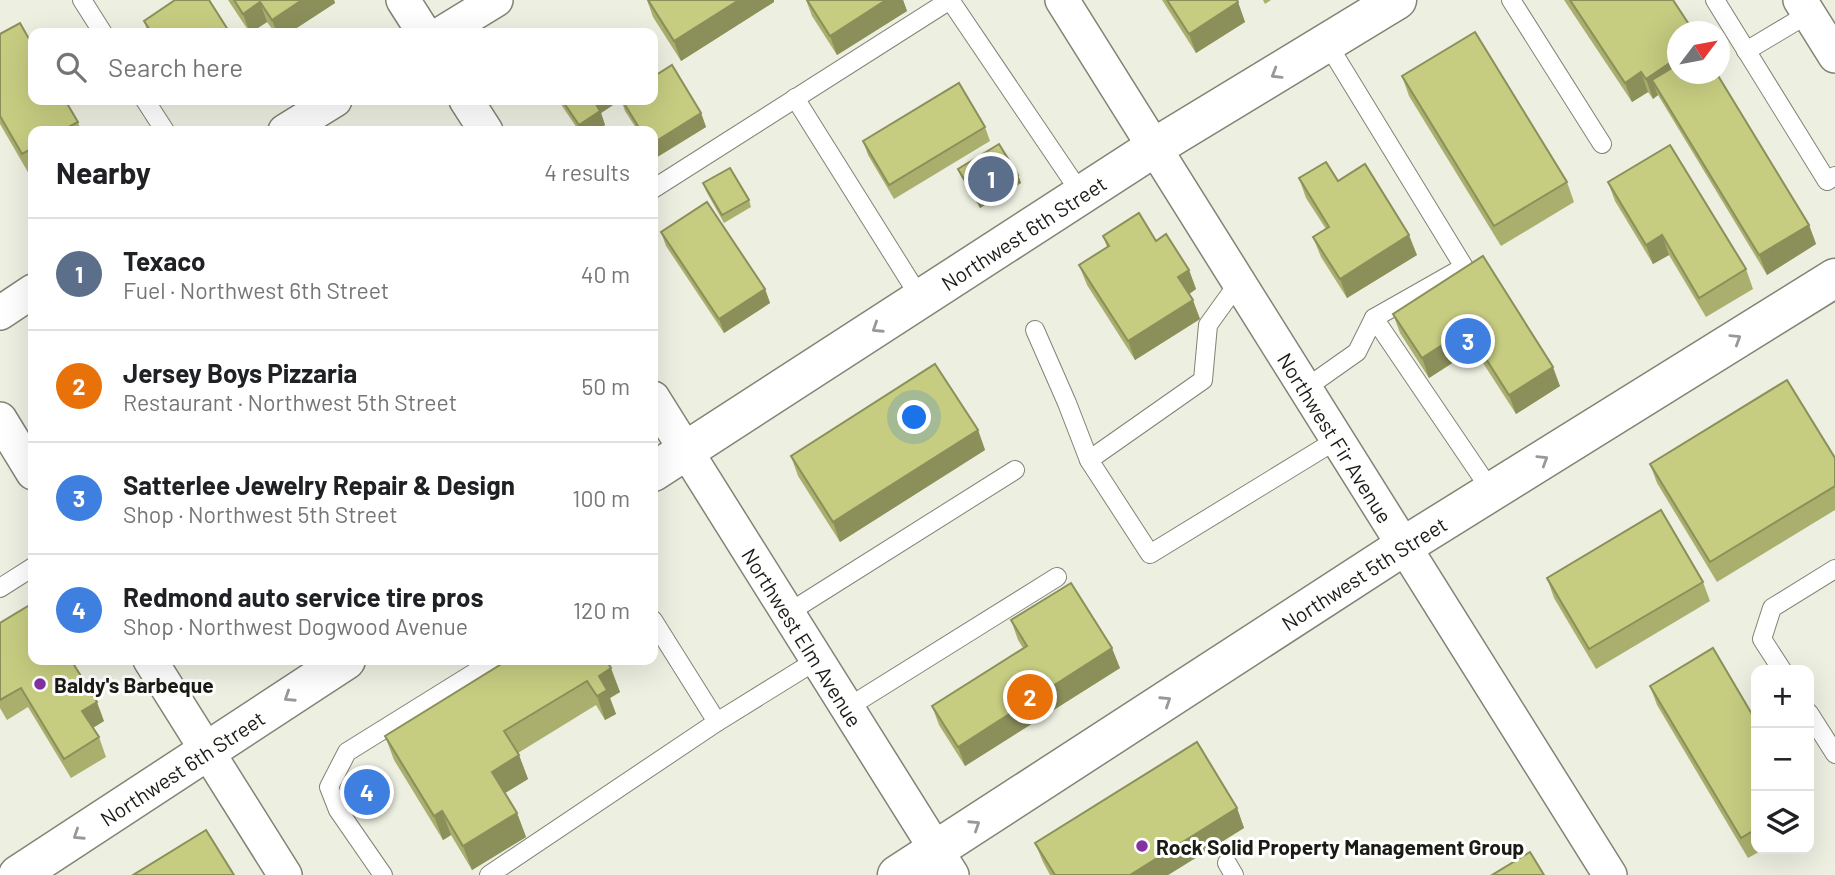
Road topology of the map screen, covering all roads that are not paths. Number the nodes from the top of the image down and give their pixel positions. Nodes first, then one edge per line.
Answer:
1 (82, 0) edge
2 (404, 0) edge
3 (496, 0) edge
4 (950, 0) edge
5 (1062, 0) edge
6 (1511, 0) edge
7 (1715, 0) edge
8 (1388, 2) edge
9 (1804, 7) edge
10 (100, 28) edge
11 (421, 28) edge
12 (450, 28) edge
13 (1327, 43) junction
14 (1746, 51) junction
15 (1835, 56) edge
16 (795, 98) junction
17 (148, 105) edge
18 (327, 105) edge
19 (469, 105) edge
20 (162, 126) edge
21 (293, 126) edge
22 (483, 126) edge
23 (1602, 144) dead end
24 (1155, 148) junction
25 (1835, 176) edge
26 (658, 186) edge
27 (1082, 195) junction
28 (1835, 278) edge
29 (1239, 282) junction
30 (28, 295) edge
31 (921, 299) junction
32 (0, 313) edge
33 (1374, 318) junction
34 (1035, 330) dead end
35 (1306, 388) junction
36 (658, 406) edge
37 (0, 419) edge
38 (1338, 439) junction
39 (687, 452) junction
40 (1089, 460) junction
41 (28, 465) edge
42 (658, 468) edge
43 (1015, 470) dead end
44 (1492, 492) junction
45 (1404, 546) junction
46 (1835, 569) edge
47 (28, 570) edge
48 (1057, 576) dead end
49 (0, 588) edge
50 (788, 613) junction
51 (658, 628) edge
52 (817, 660) junction
53 (153, 665) edge
54 (338, 665) edge
55 (487, 665) edge
56 (1779, 665) edge
57 (847, 708) junction
58 (1814, 721) edge
59 (718, 722) junction
60 (208, 751) junction
61 (1835, 754) edge
62 (944, 863) edge
63 (18, 875) edge
64 (285, 875) edge
65 (383, 875) edge
66 (489, 875) edge
67 (897, 875) edge
68 (1610, 875) edge

1 - 10 lane
2 - 11 street
3 - 12 street
4 - 16 lane
4 - 27 lane
5 - 24 street, Northwest Fir Avenue
6 - 23 lane
7 - 14 lane
8 - 13 main road, Northwest 6th Street
9 - 14 lane
9 - 15 street
13 -> 24 main road, Northwest 6th Street
13 - 33 lane
14 - 25 lane
16 - 26 lane
16 - 31 lane
17 - 20 lane
18 - 21 street
19 - 22 street
24 - 27 main road, Northwest 6th Street
24 - 29 street, Northwest Fir Avenue
27 - 31 main road, Northwest 6th Street
44 -> 28 main road, Northwest 5th Street
29 - 35 street, Northwest Fir Avenue
29 - 40 lane
30 - 32 street
31 -> 39 main road, Northwest 6th Street
33 - 35 lane
33 - 44 lane
34 - 40 lane
35 - 38 street, Northwest Fir Avenue
36 - 39 street, Northwest Elm Avenue
37 - 41 street
38 - 40 lane
38 - 45 street, Northwest Fir Avenue
39 - 42 main road, Northwest 6th Street
39 - 50 street, Northwest Elm Avenue
43 - 50 lane
44 - 45 main road, Northwest 5th Street
62 -> 45 main road, Northwest 5th Street
45 - 68 street, Northwest Fir Avenue
46 - 56 lane
47 - 49 lane
48 - 57 lane
50 - 52 street, Northwest Elm Avenue
51 - 59 lane
52 - 57 street, Northwest Elm Avenue
52 - 59 lane
53 - 60 street
54 -> 60 main road, Northwest 6th Street
55 - 65 lane
57 - 62 street, Northwest Elm Avenue
58 - 61 lane
59 - 66 lane
60 -> 63 main road, Northwest 6th Street
60 - 64 street
62 - 67 main road, Northwest 5th Street

